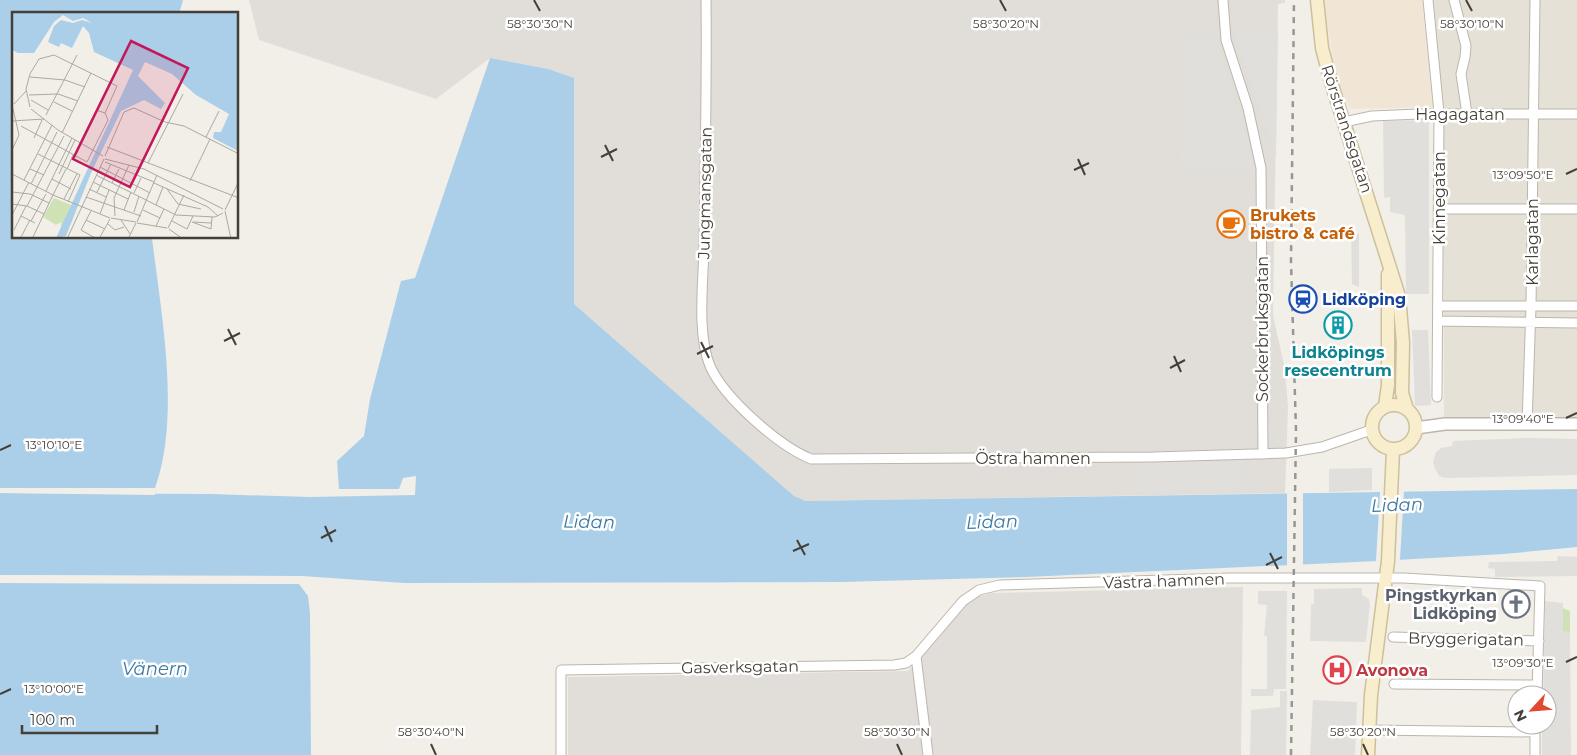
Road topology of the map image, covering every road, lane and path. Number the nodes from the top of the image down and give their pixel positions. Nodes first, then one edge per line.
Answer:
1 (706, 0) edge
2 (1223, 0) edge
3 (1318, 0) edge
4 (1428, 0) edge
5 (1454, 0) edge
6 (1535, 0) edge
7 (1439, 114) junction
8 (1467, 114) junction
9 (1532, 114) junction
10 (1577, 114) edge
11 (1344, 122) junction
12 (1439, 209) junction
13 (1532, 209) junction
14 (1577, 209) edge
15 (1387, 256) junction
16 (1438, 306) junction
17 (1531, 306) junction
18 (1577, 306) edge
19 (1438, 321) junction
20 (1529, 322) junction
21 (1577, 323) edge
22 (720, 382) joint
23 (1437, 397) dead end
24 (1385, 406) junction
25 (1407, 409) junction
26 (1527, 424) junction
27 (1577, 424) edge
28 (1416, 428) junction
29 (1371, 430) junction
30 (1393, 450) junction
31 (1263, 454) junction
32 (1386, 578) junction
33 (1393, 637) dead end
34 (1539, 641) junction
35 (916, 656) junction
36 (1394, 684) dead end
37 (1537, 685) joint
38 (1507, 728) edge
39 (1368, 730) junction
40 (1535, 735) edge
41 (561, 755) edge
42 (928, 755) edge
43 (1368, 755) edge
44 (1534, 755) edge

1 - 22 street, Jungmansgatan
2 - 31 street, Sockerbruksgatan
3 - 11 main road, Rörstrandsgatan
4 - 7 street, Kinnegatan
5 - 8 street
6 - 9 street, Karlagatan
7 - 8 street, Hagagatan
7 - 11 street, Hagagatan
7 - 12 street, Kinnegatan
8 - 9 street, Hagagatan
9 - 10 street, Hagagatan
9 - 13 street, Karlagatan
11 - 15 main road, Rörstrandsgatan
12 - 13 street
12 - 16 street, Kinnegatan
13 - 14 street
13 - 17 street, Karlagatan
15 - 24 main road, Rörstrandsgatan
15 - 25 main road, Rörstrandsgatan
16 - 17 street
16 - 19 street, Kinnegatan
17 - 18 street
17 - 20 street, Karlagatan
19 - 20 street
19 - 23 street, Kinnegatan
20 - 21 street
20 - 26 street, Karlagatan
22 - 31 street, Östra hamnen
24 - 25 main road
24 - 29 main road
25 - 28 main road
26 - 27 street
26 - 28 street
28 - 30 main road
29 - 30 main road
29 - 31 street, Östra hamnen
30 - 32 main road
32 - 34 street, Västra hamnen
32 - 35 street, Västra hamnen
32 - 39 main road
33 - 34 street, Bryggerigatan
34 - 37 street
35 - 41 street, Gasverksgatan
35 - 42 street
36 - 37 street
38 - 39 street
39 - 43 main road
40 - 44 street

